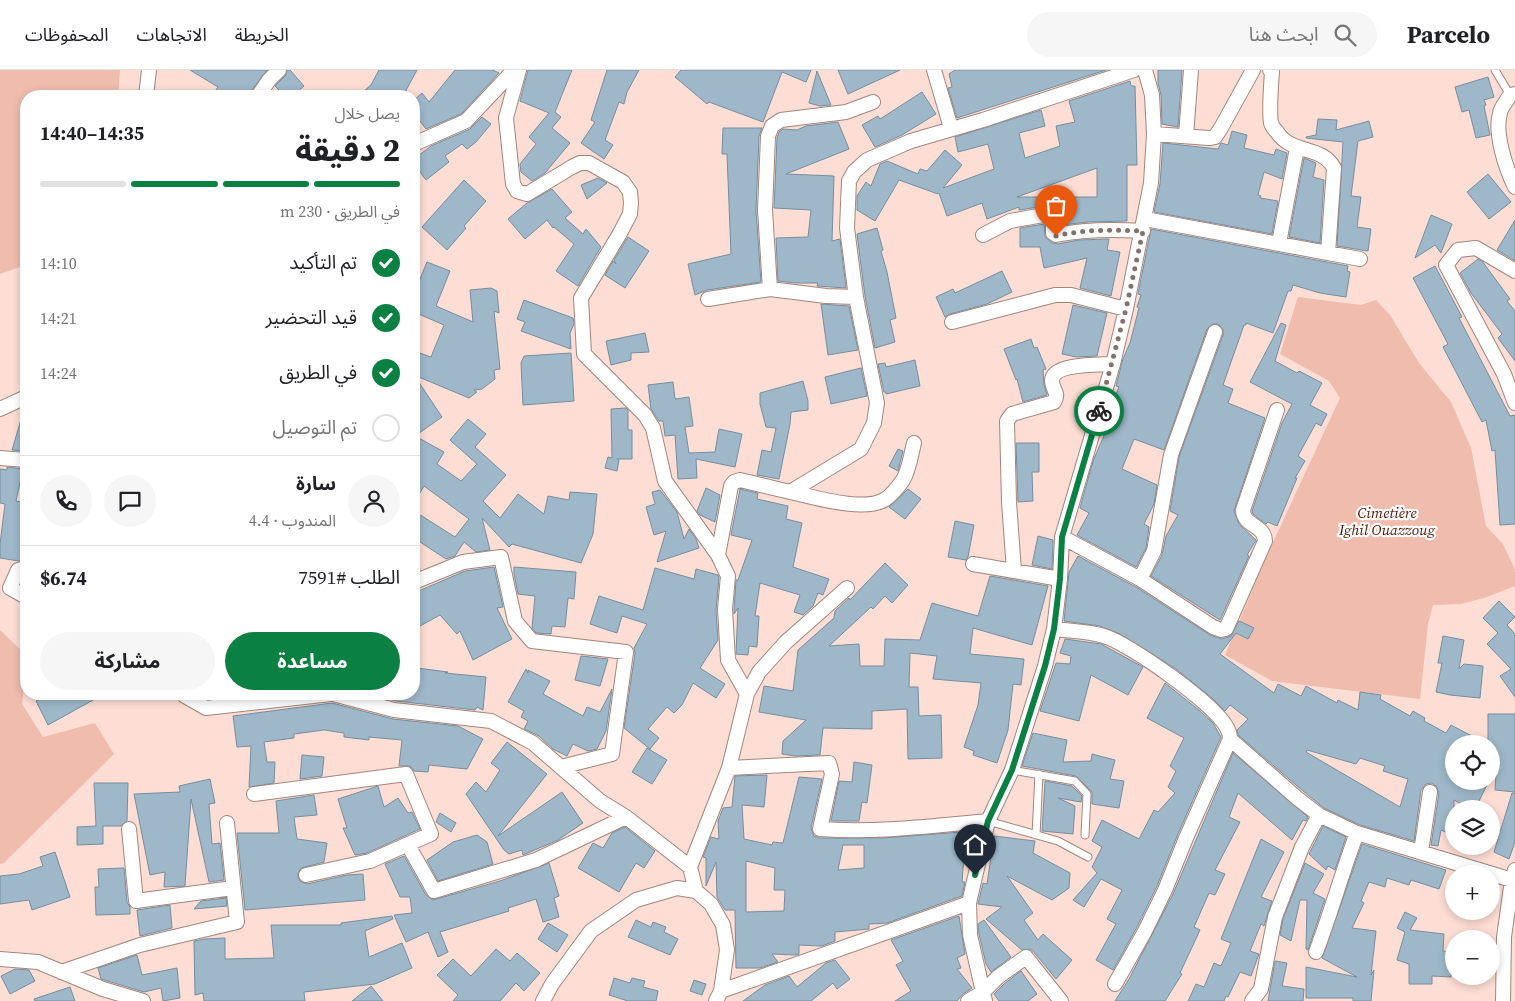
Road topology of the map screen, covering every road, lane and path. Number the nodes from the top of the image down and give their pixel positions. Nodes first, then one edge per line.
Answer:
1 (149, 70) edge
2 (280, 70) edge
3 (514, 70) edge
4 (519, 70) edge
5 (934, 70) edge
6 (1134, 70) edge
7 (1145, 70) edge
8 (1192, 70) edge
9 (1253, 70) edge
10 (1270, 70) edge
11 (1495, 70) edge
12 (147, 90) edge
13 (262, 90) edge
14 (1512, 95) edge
15 (873, 102) dead end
16 (951, 128) junction
17 (1154, 134) junction
18 (1186, 136) junction
19 (420, 141) edge
20 (1297, 148) junction
21 (1510, 163) edge
22 (1515, 187) edge
23 (1144, 225) junction
24 (983, 235) dead end
25 (1279, 243) junction
26 (1328, 252) junction
27 (1360, 259) dead end
28 (1515, 271) edge
29 (770, 289) junction
30 (856, 297) junction
31 (708, 299) dead end
32 (1126, 309) junction
33 (952, 322) dead end
34 (1215, 332) dead end
35 (1113, 364) junction
36 (20, 400) edge
37 (1515, 403) edge
38 (0, 409) edge
39 (1277, 410) dead end
40 (914, 443) dead end
41 (0, 458) edge
42 (20, 460) edge
43 (790, 492) junction
44 (1062, 537) junction
45 (718, 555) junction
46 (973, 564) dead end
47 (20, 570) edge
48 (1014, 571) junction
49 (1060, 579) junction
50 (1140, 579) junction
51 (420, 580) edge
52 (847, 588) dead end
53 (20, 594) edge
54 (1054, 629) junction
55 (747, 694) junction
56 (192, 700) edge
57 (278, 700) edge
58 (355, 700) edge
59 (1230, 739) junction
60 (561, 767) junction
61 (729, 768) junction
62 (1012, 770) junction
63 (1039, 774) junction
64 (1430, 792) dead end
65 (254, 794) dead end
66 (1319, 815) junction
67 (626, 817) junction
68 (988, 821) junction
69 (227, 823) dead end
70 (128, 829) dead end
71 (1357, 833) junction
72 (1036, 835) junction
73 (1085, 835) dead end
74 (408, 844) junction
75 (1421, 852) junction
76 (1088, 857) dead end
77 (690, 867) junction
78 (306, 875) dead end
79 (1513, 875) edge
80 (233, 888) junction
81 (696, 892) junction
82 (969, 902) junction
83 (1316, 952) dead end
84 (0, 959) edge
85 (61, 972) junction
86 (1115, 984) dead end
87 (100, 995) edge
88 (718, 996) edge
89 (984, 996) edge
90 (143, 1001) edge
91 (543, 1001) edge
92 (968, 1001) edge
93 (1061, 1001) edge
94 (1252, 1001) edge
95 (1503, 1001) edge

1 - 12 street
2 - 13 street
3 - 19 street
4 - 45 street
5 - 16 street
6 - 16 street
7 - 17 street
8 - 18 street
9 - 18 street
10 - 20 street
11 - 14 lane
14 - 21 street
15 - 29 street
16 - 30 street
17 - 18 street
17 - 23 street
20 - 25 street
20 - 26 street
21 - 22 street
23 - 24 street
23 - 25 street
23 - 32 street
25 - 26 street
26 - 27 street
28 - 37 street
29 - 30 street
29 - 31 street
30 - 43 street
32 - 33 street
32 - 35 street
34 - 50 street
35 - 44 street
35 - 48 street
36 - 38 street
39 - 50 street
40 - 43 street
41 - 42 street
43 - 45 street
44 - 49 street
44 - 50 street
45 - 55 street
46 - 48 street
47 - 53 street
48 - 49 street
49 - 54 street
51 - 60 street
52 - 55 street
54 - 59 street
54 - 62 street
55 - 61 street
56 - 57 street
58 - 60 street
59 - 66 street
59 - 86 street
60 - 67 street
61 - 68 street
61 - 77 street
62 - 63 lane
62 - 68 street
63 - 72 lane
63 - 73 lane
64 - 75 street
65 - 74 street
66 - 71 street
66 - 94 street
67 - 74 street
67 - 77 street
68 - 72 lane
68 - 82 street
69 - 80 street
70 - 80 street
71 - 75 street
71 - 83 street
72 - 76 lane
74 - 78 street
75 - 79 street
77 - 81 street
79 - 95 street
80 - 85 street
81 - 88 street
81 - 91 street
82 - 88 street
82 - 89 street
84 - 85 street
85 - 87 street
87 - 90 street
89 - 92 street
89 - 93 street

